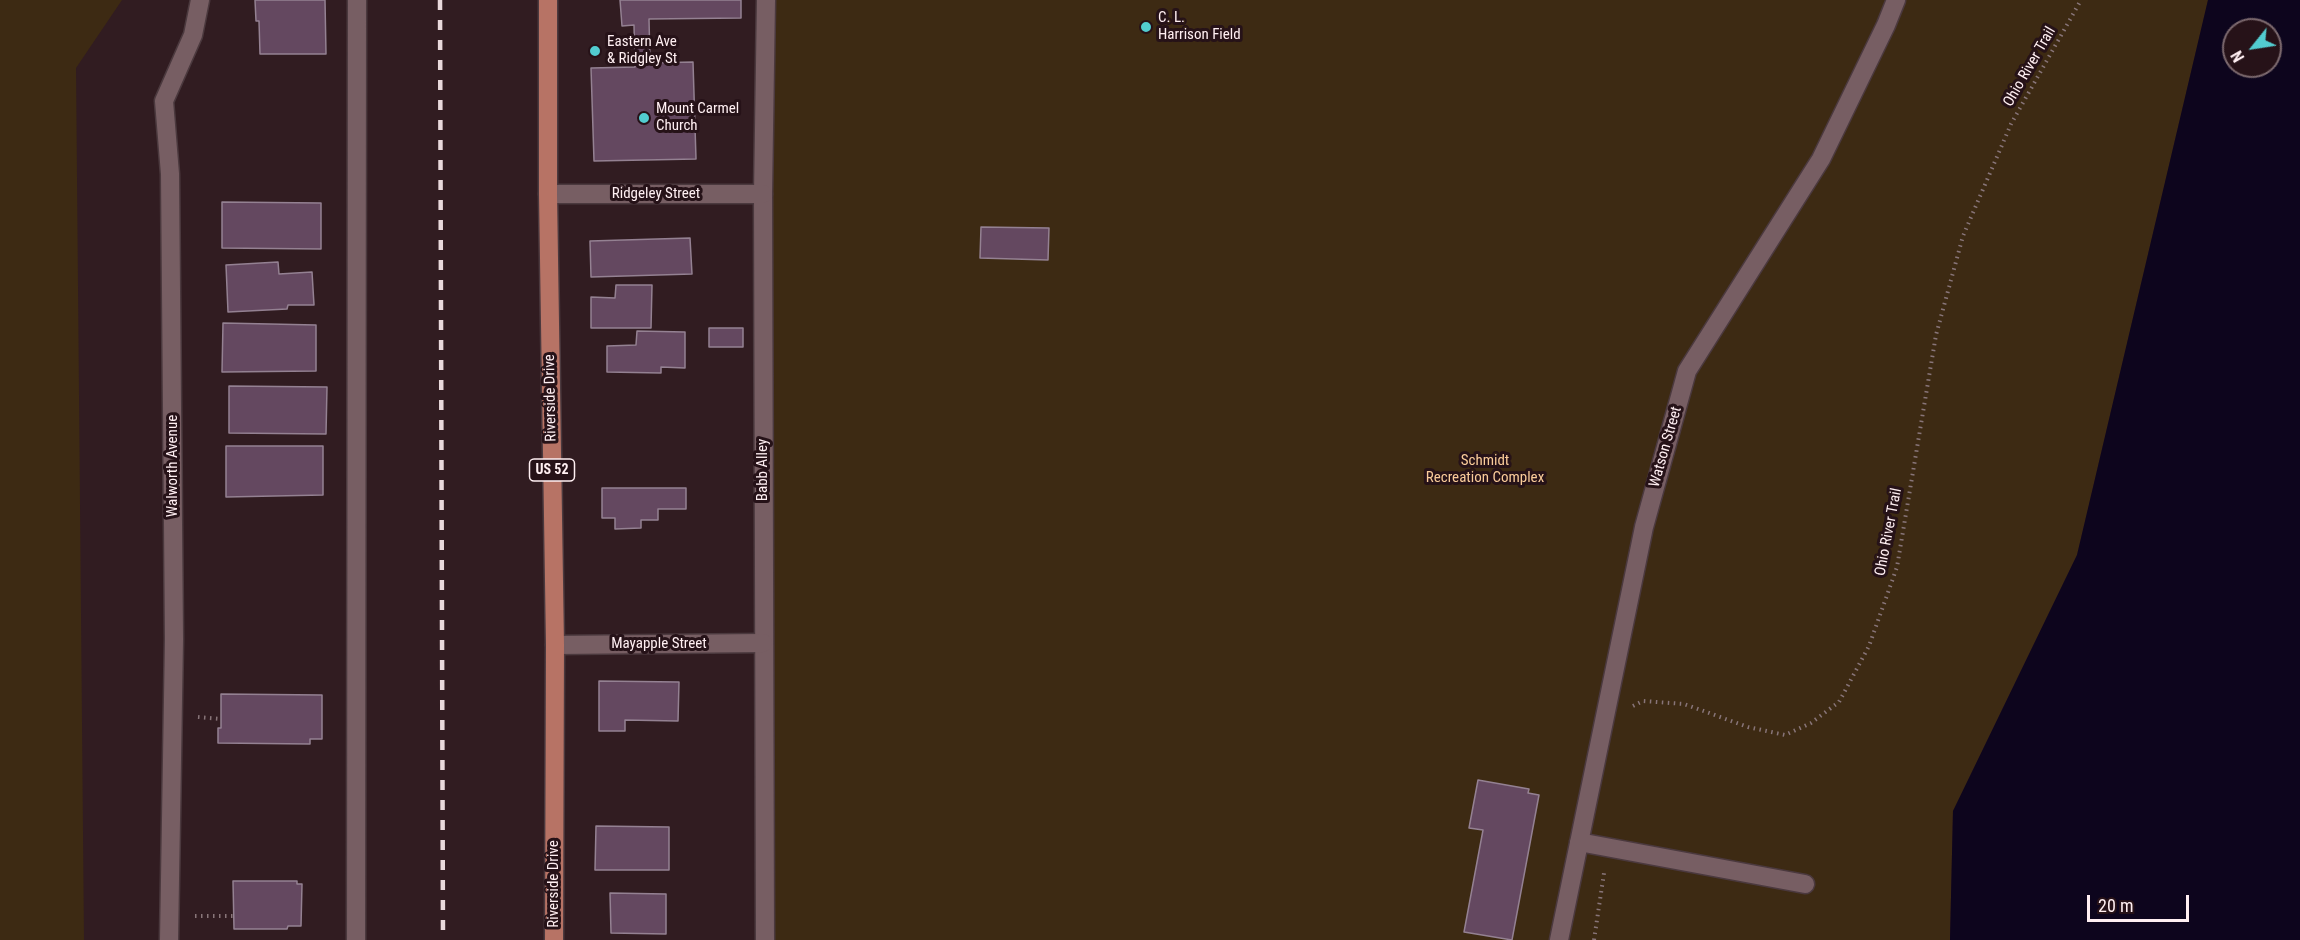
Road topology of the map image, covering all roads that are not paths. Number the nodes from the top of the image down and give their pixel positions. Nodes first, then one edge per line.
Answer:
1 (200, 0) edge
2 (357, 0) edge
3 (548, 0) edge
4 (766, 0) edge
5 (1896, 0) edge
6 (548, 194) junction
7 (763, 194) junction
8 (763, 643) junction
9 (555, 645) junction
10 (1579, 842) junction
11 (1805, 884) dead end
12 (169, 940) edge
13 (356, 940) edge
14 (554, 940) edge
15 (765, 940) edge
16 (1558, 940) edge

1 - 12 street, Walworth Avenue
2 - 13 street
3 - 6 main road, Riverside Drive / US 52
4 - 7 street, Babb Alley
5 - 10 street, Watson Street
6 - 7 street, Ridgeley Street
6 - 9 main road, Riverside Drive / US 52
7 - 8 street, Babb Alley
8 - 9 street, Mayapple Street
8 - 15 street, Babb Alley
9 - 14 main road, Riverside Drive / US 52
10 - 11 street
10 - 16 street, Watson Street

